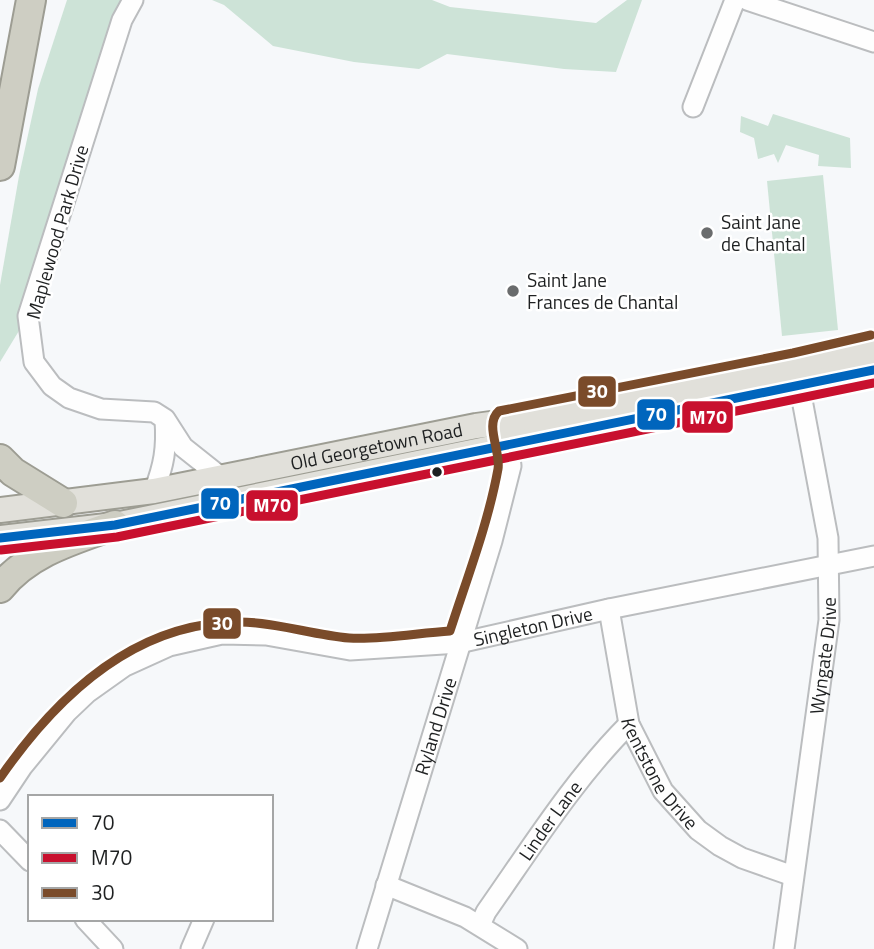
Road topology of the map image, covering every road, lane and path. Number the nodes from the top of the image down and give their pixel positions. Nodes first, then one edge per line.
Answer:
1 (20, 0) edge
2 (31, 0) edge
3 (133, 0) edge
4 (735, 0) edge
5 (747, 0) edge
6 (874, 42) edge
7 (0, 71) edge
8 (693, 107) dead end
9 (0, 166) edge
10 (874, 347) edge
11 (874, 370) edge
12 (797, 375) junction
13 (165, 419) junction
14 (507, 434) junction
15 (0, 459) edge
16 (222, 478) junction
17 (154, 491) junction
18 (63, 503) junction
19 (0, 510) edge
20 (115, 525) junction
21 (0, 538) edge
22 (874, 556) edge
23 (830, 566) junction
24 (0, 588) edge
25 (610, 610) junction
26 (460, 643) junction
27 (629, 724) junction
28 (0, 800) edge
29 (0, 830) edge
30 (28, 859) edge
31 (793, 876) junction
32 (386, 886) junction
33 (87, 921) edge
34 (203, 921) edge
35 (480, 925) junction
36 (113, 949) edge
37 (191, 949) edge
38 (367, 949) edge
39 (517, 949) edge
40 (784, 949) edge

1 - 7 highway
2 - 9 highway
3 - 13 street, Maplewood Park Drive
4 - 8 street
5 - 6 street
10 - 12 main road, Old Georgetown Road
11 - 12 main road, Old Georgetown Road
12 - 14 main road, Old Georgetown Road
12 - 23 street, Wyngate Drive
13 - 16 street
13 - 17 street
14 - 16 main road, Old Georgetown Road
14 - 20 main road, Old Georgetown Road
14 - 26 street, Ryland Drive
15 - 18 highway
16 - 17 main road, Old Georgetown Road
17 - 18 main road, Old Georgetown Road
18 - 19 main road, Old Georgetown Road
20 - 21 main road, Old Georgetown Road
20 - 24 highway
22 - 23 street, Singleton Drive
23 - 25 street, Singleton Drive
23 - 31 street, Wyngate Drive
25 - 26 street, Singleton Drive
25 - 27 street, Kentstone Drive
26 - 28 street, Singleton Drive
26 - 32 street, Ryland Drive
27 - 31 street, Kentstone Drive
27 - 35 street, Linder Lane
29 - 30 street
31 - 40 street, Wyngate Drive
32 - 35 street
32 - 38 street, Ryland Drive
33 - 36 street
34 - 37 street
35 - 39 street

